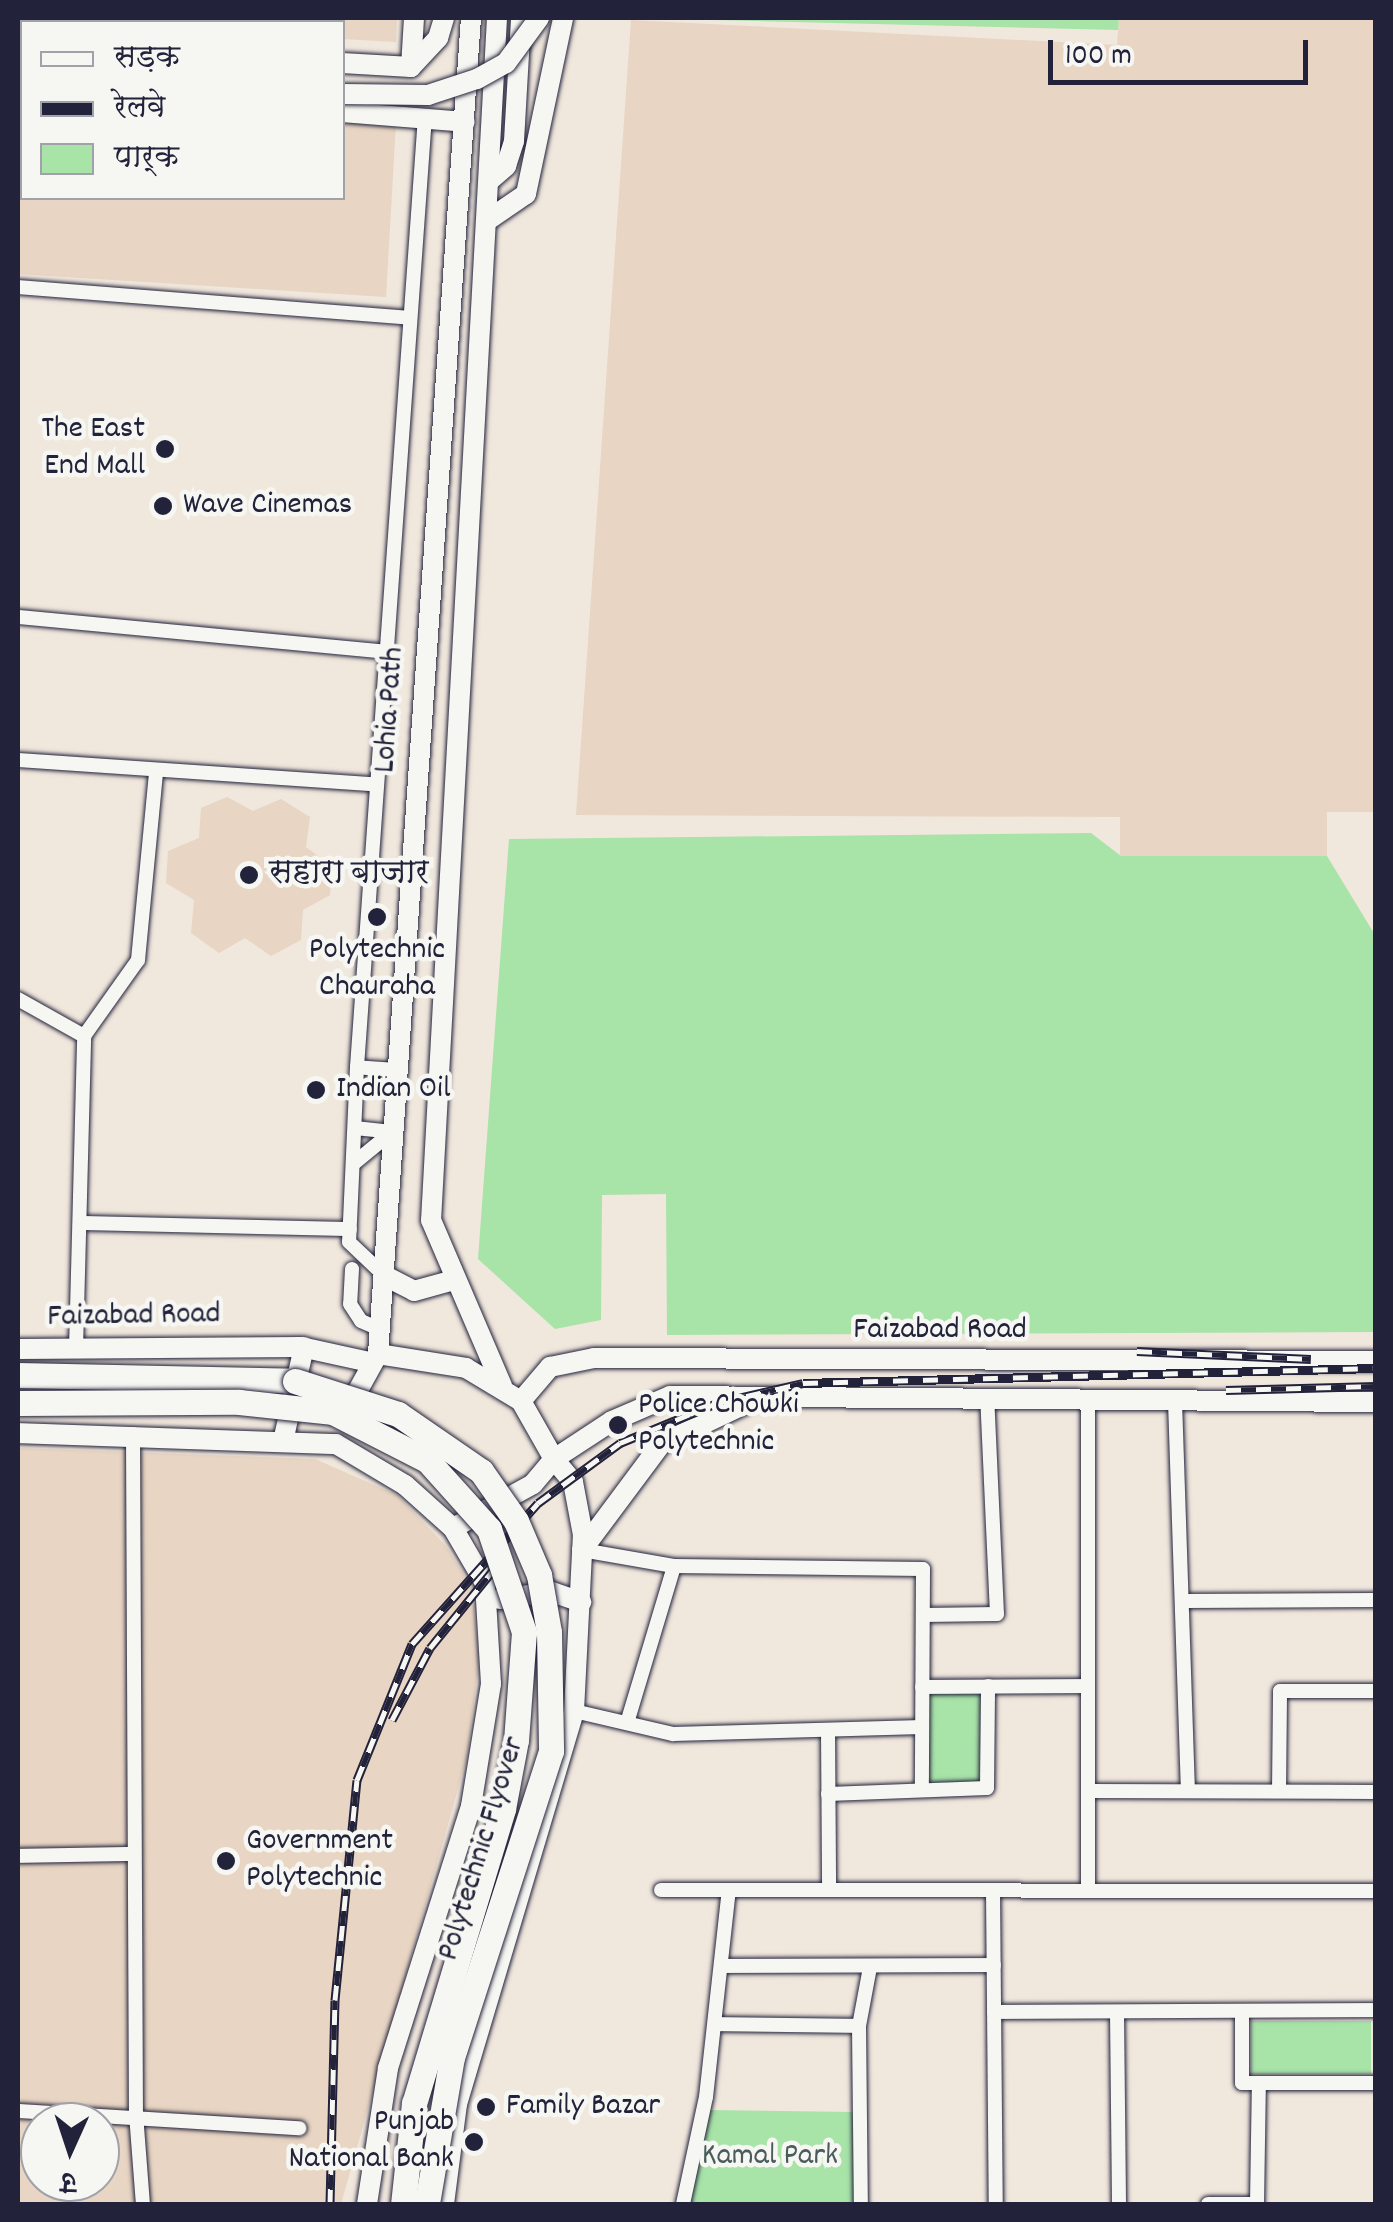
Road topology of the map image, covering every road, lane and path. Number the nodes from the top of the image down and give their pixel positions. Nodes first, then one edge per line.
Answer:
1 (414, 18) edge
2 (444, 18) edge
3 (471, 18) edge
4 (497, 18) edge
5 (520, 18) edge
6 (539, 18) edge
7 (563, 18) edge
8 (345, 63) edge
9 (411, 67) junction
10 (345, 94) edge
11 (345, 112) edge
12 (424, 117) junction
13 (464, 122) junction
14 (490, 181) junction
15 (488, 220) junction
16 (18, 286) edge
17 (410, 318) junction
18 (18, 617) edge
19 (381, 651) junction
20 (18, 760) edge
21 (156, 773) junction
22 (373, 784) junction
23 (18, 999) edge
24 (84, 1036) junction
25 (357, 1067) junction
26 (396, 1070) junction
27 (355, 1128) junction
28 (392, 1132) junction
29 (353, 1164) junction
30 (80, 1223) junction
31 (350, 1229) junction
32 (352, 1269) dead end
33 (387, 1277) junction
34 (454, 1280) junction
35 (380, 1329) junction
36 (304, 1347) junction
37 (76, 1348) junction
38 (18, 1349) edge
39 (373, 1358) junction
40 (1376, 1362) edge
41 (18, 1375) edge
42 (502, 1386) junction
43 (774, 1392) junction
44 (986, 1398) junction
45 (1088, 1398) junction
46 (521, 1401) junction
47 (1175, 1401) junction
48 (1376, 1402) edge
49 (18, 1403) edge
50 (18, 1432) edge
51 (133, 1434) junction
52 (284, 1437) junction
53 (336, 1444) junction
54 (554, 1459) junction
55 (453, 1528) junction
56 (582, 1550) junction
57 (674, 1566) junction
58 (1376, 1600) edge
59 (581, 1602) junction
60 (1185, 1602) junction
61 (490, 1604) junction
62 (923, 1615) junction
63 (988, 1686) junction
64 (1088, 1686) junction
65 (922, 1687) junction
66 (1376, 1691) edge
67 (574, 1711) junction
68 (627, 1723) junction
69 (922, 1728) junction
70 (828, 1730) junction
71 (922, 1788) junction
72 (1088, 1791) junction
73 (1188, 1791) junction
74 (1280, 1792) junction
75 (1376, 1792) edge
76 (828, 1794) junction
77 (134, 1854) junction
78 (18, 1856) edge
79 (661, 1890) dead end
80 (730, 1890) junction
81 (828, 1890) junction
82 (993, 1890) junction
83 (1088, 1890) junction
84 (1376, 1891) edge
85 (994, 1965) junction
86 (721, 1966) junction
87 (870, 1967) junction
88 (1376, 2010) edge
89 (1242, 2011) junction
90 (994, 2012) junction
91 (1118, 2012) junction
92 (714, 2024) junction
93 (860, 2026) junction
94 (1259, 2083) junction
95 (1376, 2083) edge
96 (18, 2111) edge
97 (136, 2114) junction
98 (299, 2128) dead end
99 (143, 2204) edge
100 (367, 2204) edge
101 (403, 2204) edge
102 (427, 2204) edge
103 (444, 2204) edge
104 (683, 2204) edge
105 (861, 2204) edge
106 (996, 2204) edge
107 (1119, 2204) edge
108 (1208, 2204) edge
109 (1257, 2204) edge

1 - 9 main road
2 - 9 main road
3 - 13 main road, Lohia Path
4 - 14 main road
5 - 14 main road
6 - 10 main road, bridge
7 - 15 main road
8 - 9 main road
11 - 12 main road
12 - 13 main road
12 - 17 street
13 - 26 main road, Lohia Path
14 - 15 main road
15 - 34 main road
16 - 17 street
17 - 19 street
18 - 19 street
19 - 22 street
20 - 21 street
21 - 22 street
21 - 24 street
22 - 25 street
23 - 24 street
24 - 30 street
25 - 26 street
25 - 27 street
26 - 28 main road, Lohia Path
27 - 28 street
27 - 29 street
28 - 29 street
28 - 33 main road, Lohia Path
29 - 31 street
30 - 31 street
30 - 37 street
31 - 33 street
32 - 35 street
33 - 34 main road
33 - 35 main road, Lohia Path
34 - 42 main road
35 - 39 main road, Lohia Path
36 - 37 main road, Faizabad Road
36 - 39 main road, Faizabad Road
36 - 52 main road
37 - 38 main road, Faizabad Road
39 - 42 main road
39 - 53 main road
40 - 46 main road, Faizabad Road
41 - 102 highway, Polytechnic Flyover, bridge
42 - 46 main road
43 - 44 main road, Faizabad Road
43 - 54 main road, Faizabad Road
43 - 56 main road
44 - 45 main road, Faizabad Road
44 - 62 street
45 - 47 main road, Faizabad Road
45 - 64 street
46 - 54 main road
47 - 48 main road, Faizabad Road
47 - 60 street
49 - 101 highway, Polytechnic Flyover, bridge
50 - 51 main road
51 - 52 main road
51 - 77 street
52 - 53 main road
53 - 55 main road
54 - 55 main road
54 - 56 main road
55 - 61 main road
56 - 57 street
56 - 59 main road
57 - 62 street
57 - 68 street
58 - 60 street
59 - 61 main road
59 - 67 main road
60 - 73 street
61 - 100 main road
62 - 65 street
63 - 64 street
63 - 65 street
63 - 71 street
64 - 72 street
65 - 69 street
66 - 74 street
67 - 68 street
67 - 103 main road
68 - 70 street
69 - 70 street
69 - 71 street
70 - 76 street
71 - 76 street
72 - 73 street
72 - 83 street
73 - 74 street
74 - 75 street
76 - 81 street
77 - 78 street
77 - 97 street
79 - 80 street
80 - 81 street
80 - 86 street
81 - 82 street
82 - 83 street
82 - 85 street
83 - 84 street
85 - 87 street
85 - 90 street
86 - 87 street
86 - 92 street
87 - 93 street
88 - 89 street
89 - 91 street
89 - 94 street
90 - 91 street
90 - 106 street
91 - 107 street
92 - 93 street
92 - 104 street
93 - 105 street
94 - 95 street
94 - 109 street
96 - 97 street
97 - 98 street
97 - 99 street
108 - 109 street

